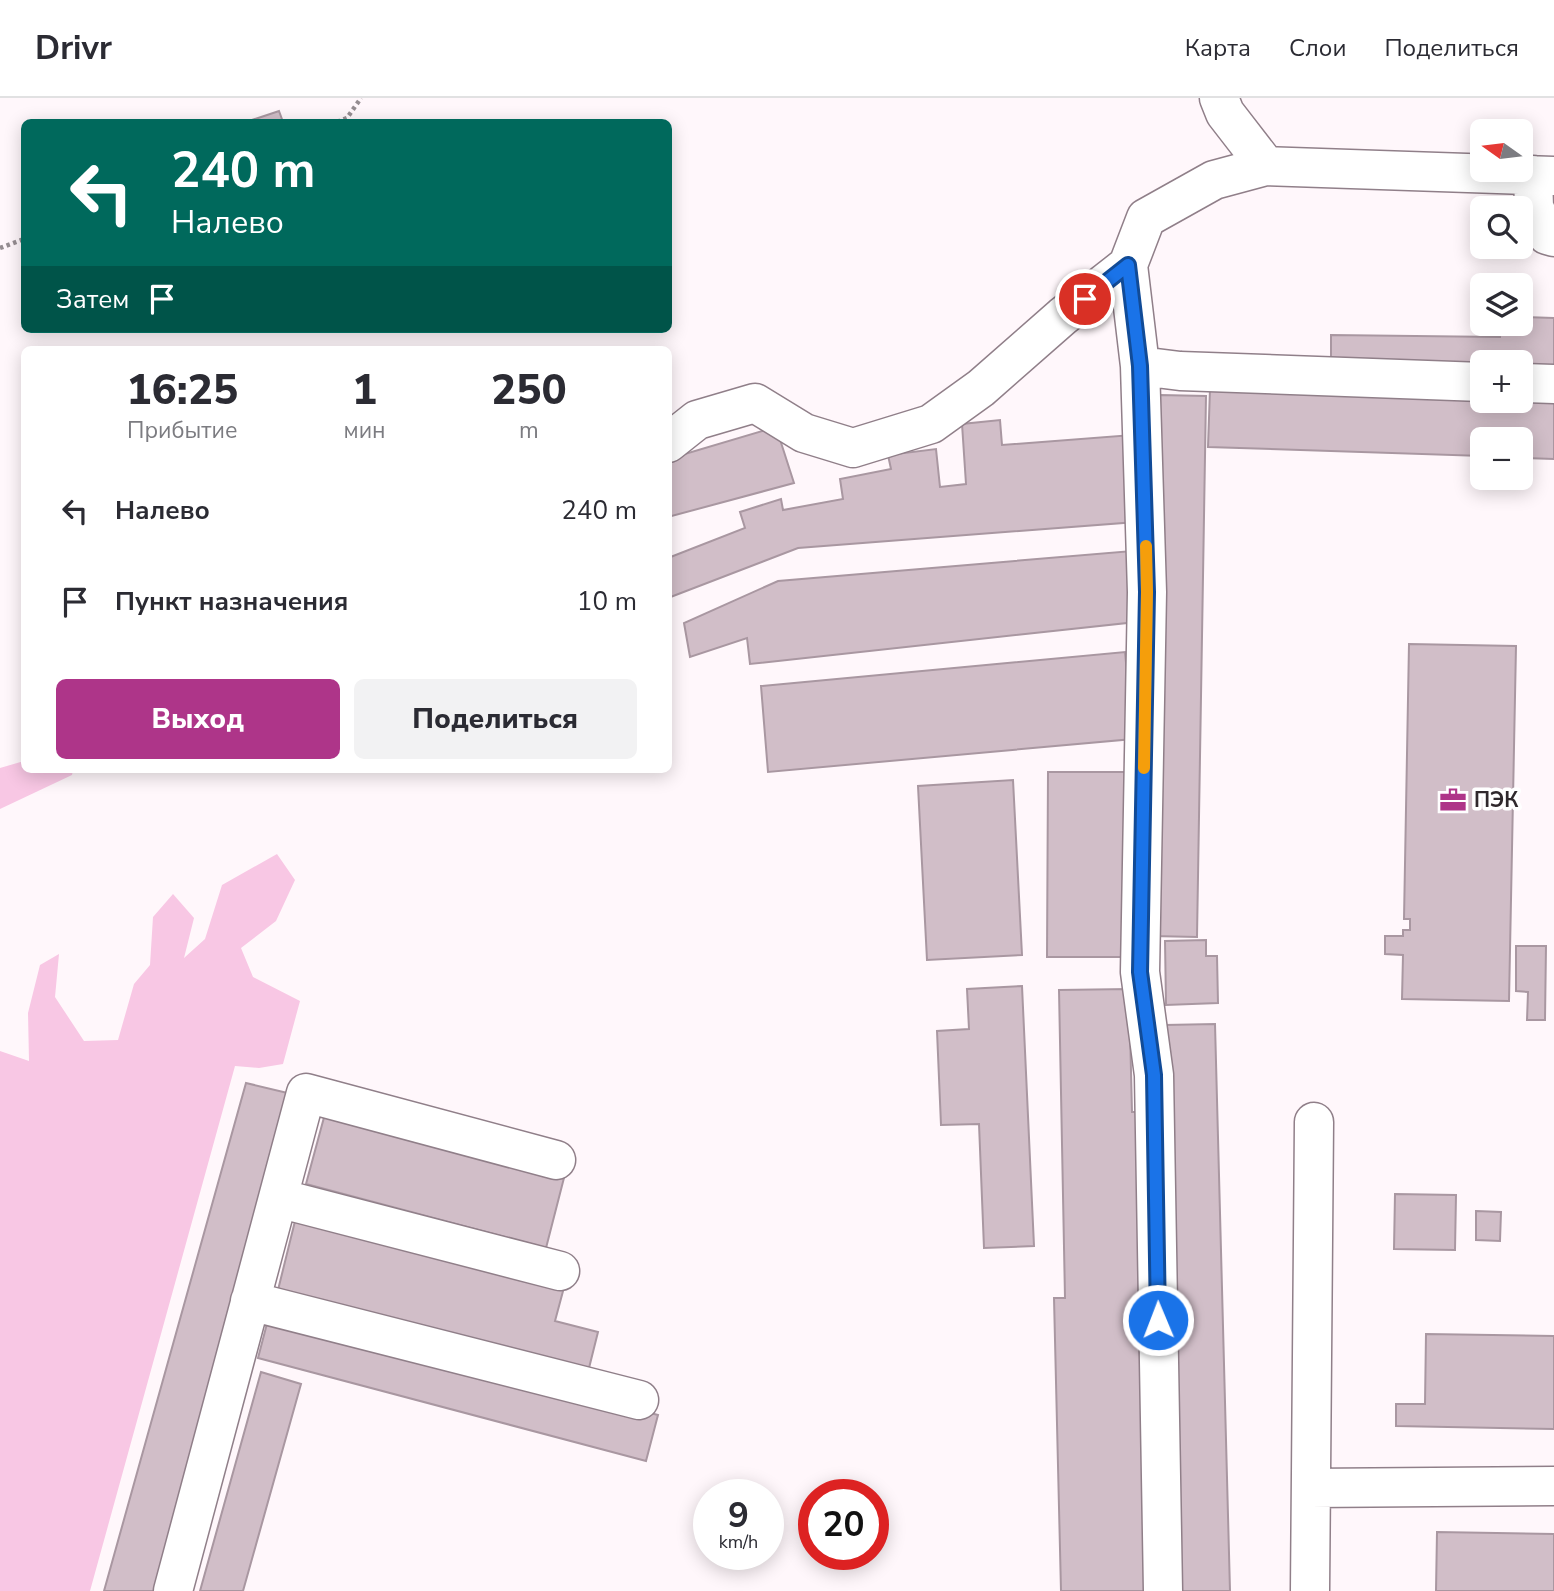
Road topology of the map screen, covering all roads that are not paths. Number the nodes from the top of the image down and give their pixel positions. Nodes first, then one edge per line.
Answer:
1 (1219, 98) edge
2 (1266, 166) junction
3 (1544, 175) edge
4 (1554, 237) edge
5 (1128, 265) junction
6 (1140, 366) junction
7 (1470, 382) edge
8 (1533, 383) edge
9 (1554, 384) edge
10 (672, 440) edge
11 (1314, 1122) dead end
12 (556, 1160) dead end
13 (278, 1198) junction
14 (560, 1270) dead end
15 (250, 1301) junction
16 (639, 1399) dead end
17 (1554, 1486) edge
18 (1311, 1488) junction
19 (173, 1591) edge
20 (1163, 1591) edge
21 (1310, 1591) edge

1 - 2 street
2 - 3 street
2 - 5 street
3 - 4 street
5 - 6 street
5 - 10 street
6 - 7 street
6 - 20 street
8 - 9 street
11 - 18 street
12 - 13 street
13 - 14 street
13 - 15 street
15 - 16 street
15 - 19 street
17 - 18 street
18 - 21 street

